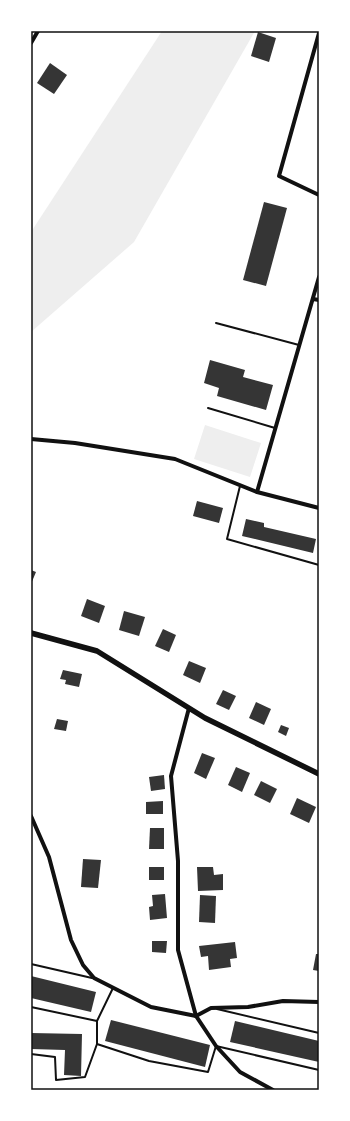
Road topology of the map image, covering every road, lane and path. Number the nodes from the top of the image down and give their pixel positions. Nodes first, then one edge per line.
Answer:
1 (38, 31) edge
2 (319, 33) edge
3 (31, 43) edge
4 (319, 195) edge
5 (319, 277) edge
6 (313, 299) junction
7 (319, 300) edge
8 (216, 323) dead end
9 (299, 345) junction
10 (208, 408) dead end
11 (275, 428) junction
12 (31, 439) edge
13 (240, 485) junction
14 (257, 492) junction
15 (319, 508) edge
16 (319, 565) edge
17 (31, 634) edge
18 (189, 708) junction
19 (319, 774) edge
20 (31, 816) edge
21 (31, 964) edge
22 (94, 978) junction
23 (113, 988) junction
24 (319, 1002) edge
25 (31, 1007) edge
26 (211, 1008) junction
27 (196, 1016) junction
28 (97, 1021) junction
29 (319, 1033) edge
30 (97, 1044) junction
31 (216, 1046) junction
32 (31, 1054) edge
33 (319, 1070) edge
34 (273, 1090) edge

1 - 3 street
2 - 4 street
5 - 6 street
6 - 7 street
6 - 9 street
8 - 9 lane
9 - 11 street
10 - 11 lane
11 - 14 street
12 - 13 street
13 - 14 street
13 - 16 lane
14 - 15 street
17 - 18 street
18 - 19 street
18 - 27 street
20 - 22 street
21 - 22 lane
22 - 23 street
23 - 27 street
23 - 28 lane
24 - 26 street
25 - 28 lane
26 - 27 street
26 - 29 lane
27 - 31 street
28 - 30 lane
30 - 31 lane
30 - 32 lane
31 - 33 lane
31 - 34 street

